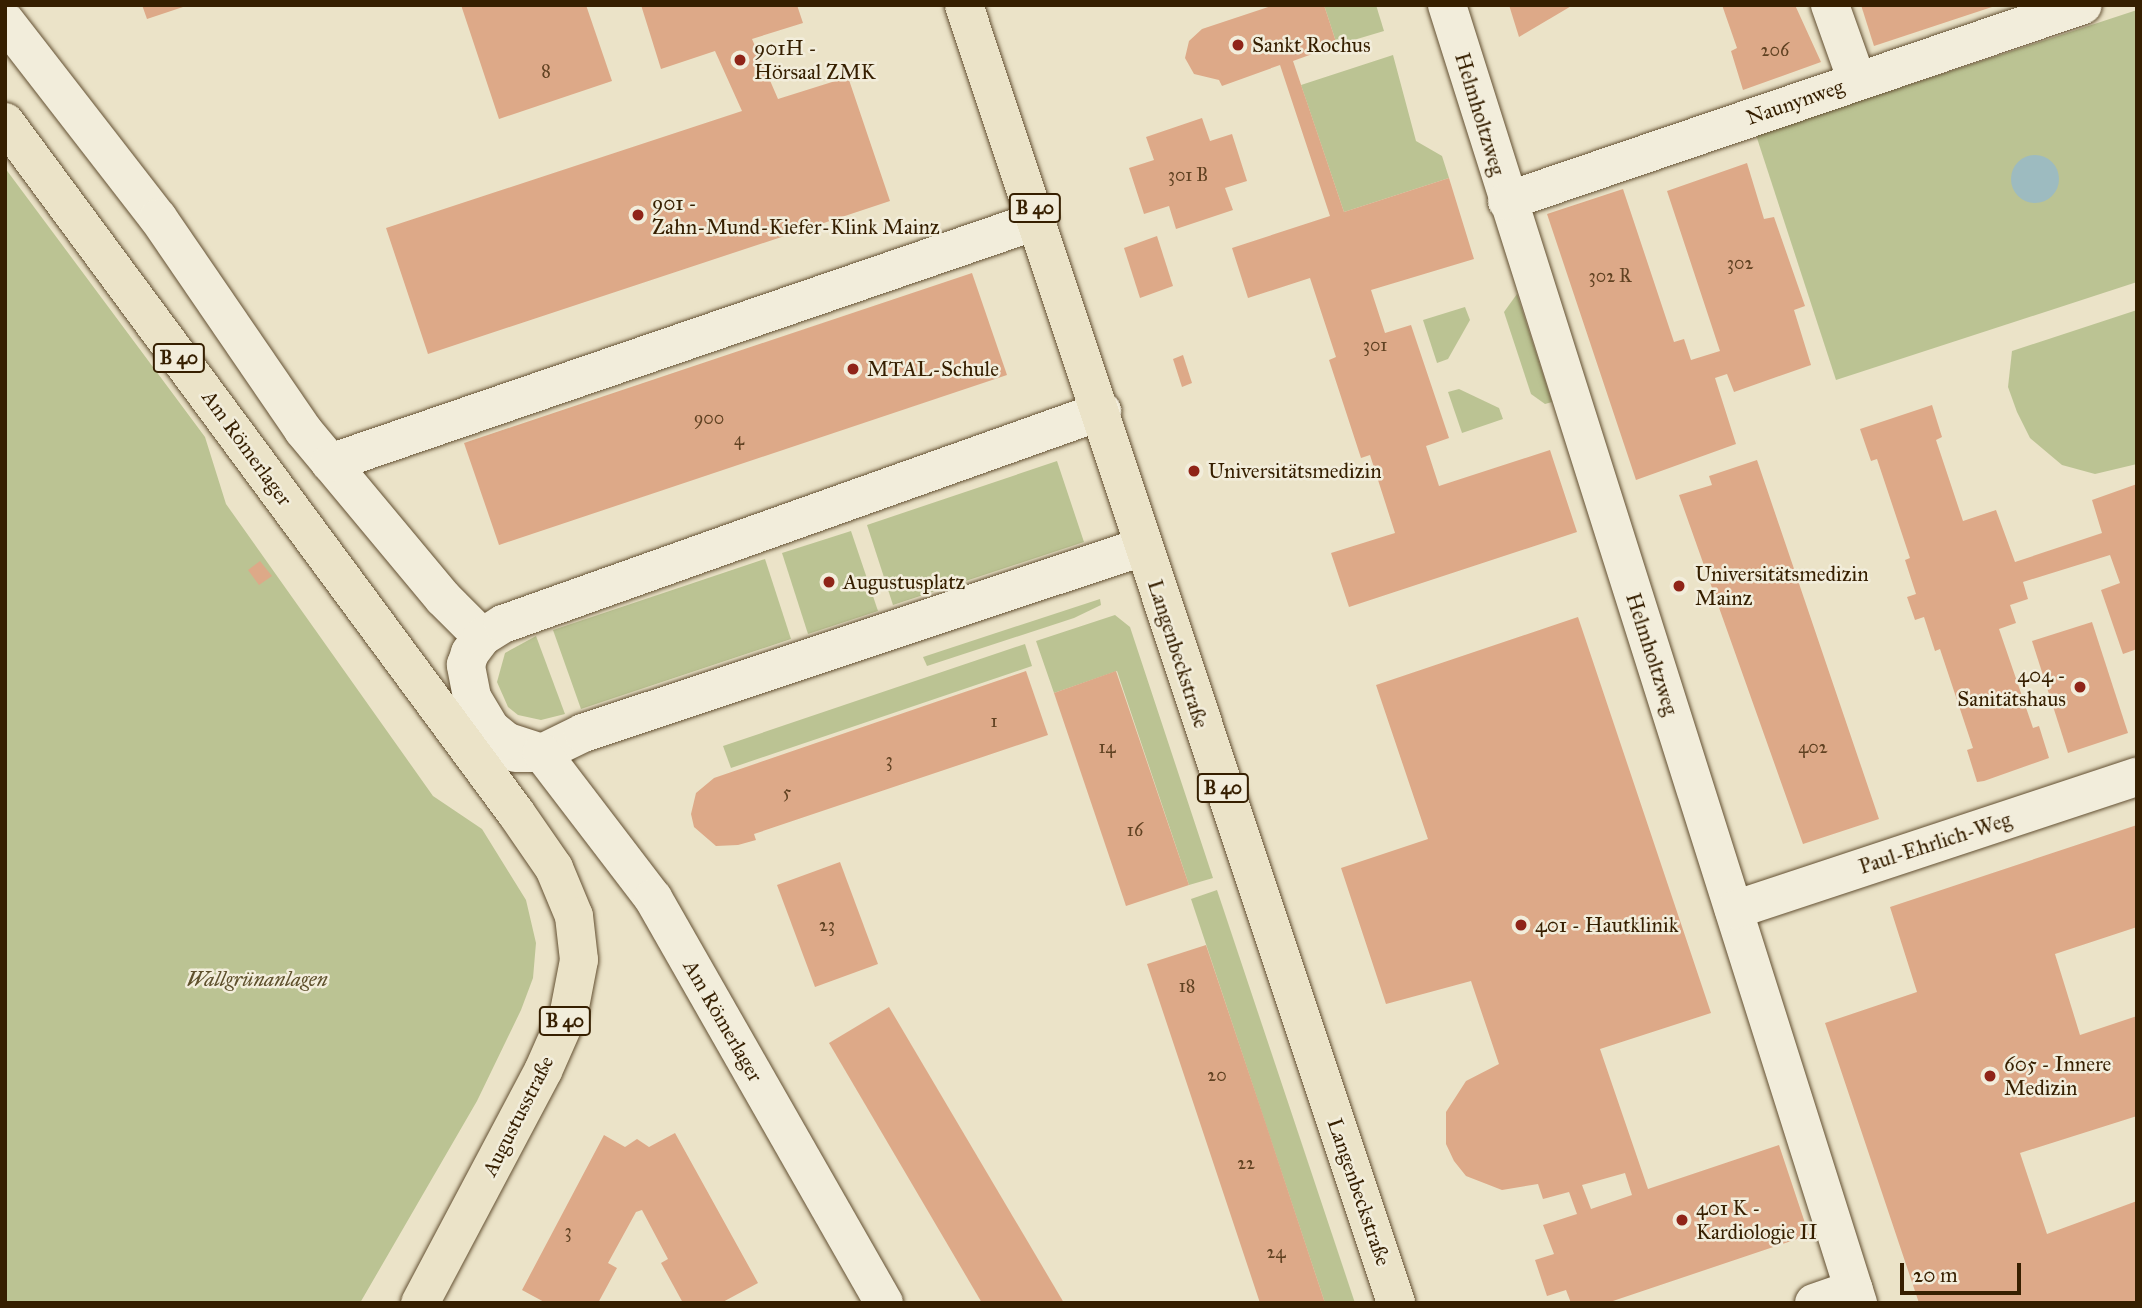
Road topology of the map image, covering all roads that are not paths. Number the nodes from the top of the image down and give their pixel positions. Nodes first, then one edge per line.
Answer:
1 (964, 5) edge
2 (1447, 5) edge
3 (1830, 5) edge
4 (2083, 5) edge
5 (5, 21) edge
6 (1857, 81) junction
7 (5, 122) edge
8 (1507, 201) junction
9 (1039, 220) junction
10 (1102, 411) junction
11 (330, 463) junction
12 (1142, 547) junction
13 (476, 645) junction
14 (452, 727) junction
15 (542, 753) junction
16 (2137, 777) edge
17 (1734, 910) junction
18 (1856, 1296) edge
19 (420, 1303) edge
20 (884, 1303) edge
21 (1396, 1303) edge
22 (1814, 1303) edge

1 - 9 main road, Langenbeckstraße / B 40
2 - 8 street, Helmholtzweg
3 - 6 street
4 - 6 street, Naunynweg
5 - 11 street
6 - 8 street, Naunynweg
7 - 14 main road, Am Römerlager / B 40
8 - 17 street, Helmholtzweg
9 - 10 main road, Langenbeckstraße / B 40
9 - 11 street
10 - 12 main road, Langenbeckstraße / B 40
10 - 13 street
11 - 13 street
12 - 15 street
12 - 21 main road, Langenbeckstraße / B 40
13 - 14 street
13 - 15 street
14 - 15 street
14 - 19 main road, Augustusstraße / B 40
15 - 20 street, Am Römerlager
16 - 17 street, Paul-Ehrlich-Weg
17 - 18 street, Helmholtzweg
18 - 22 street

